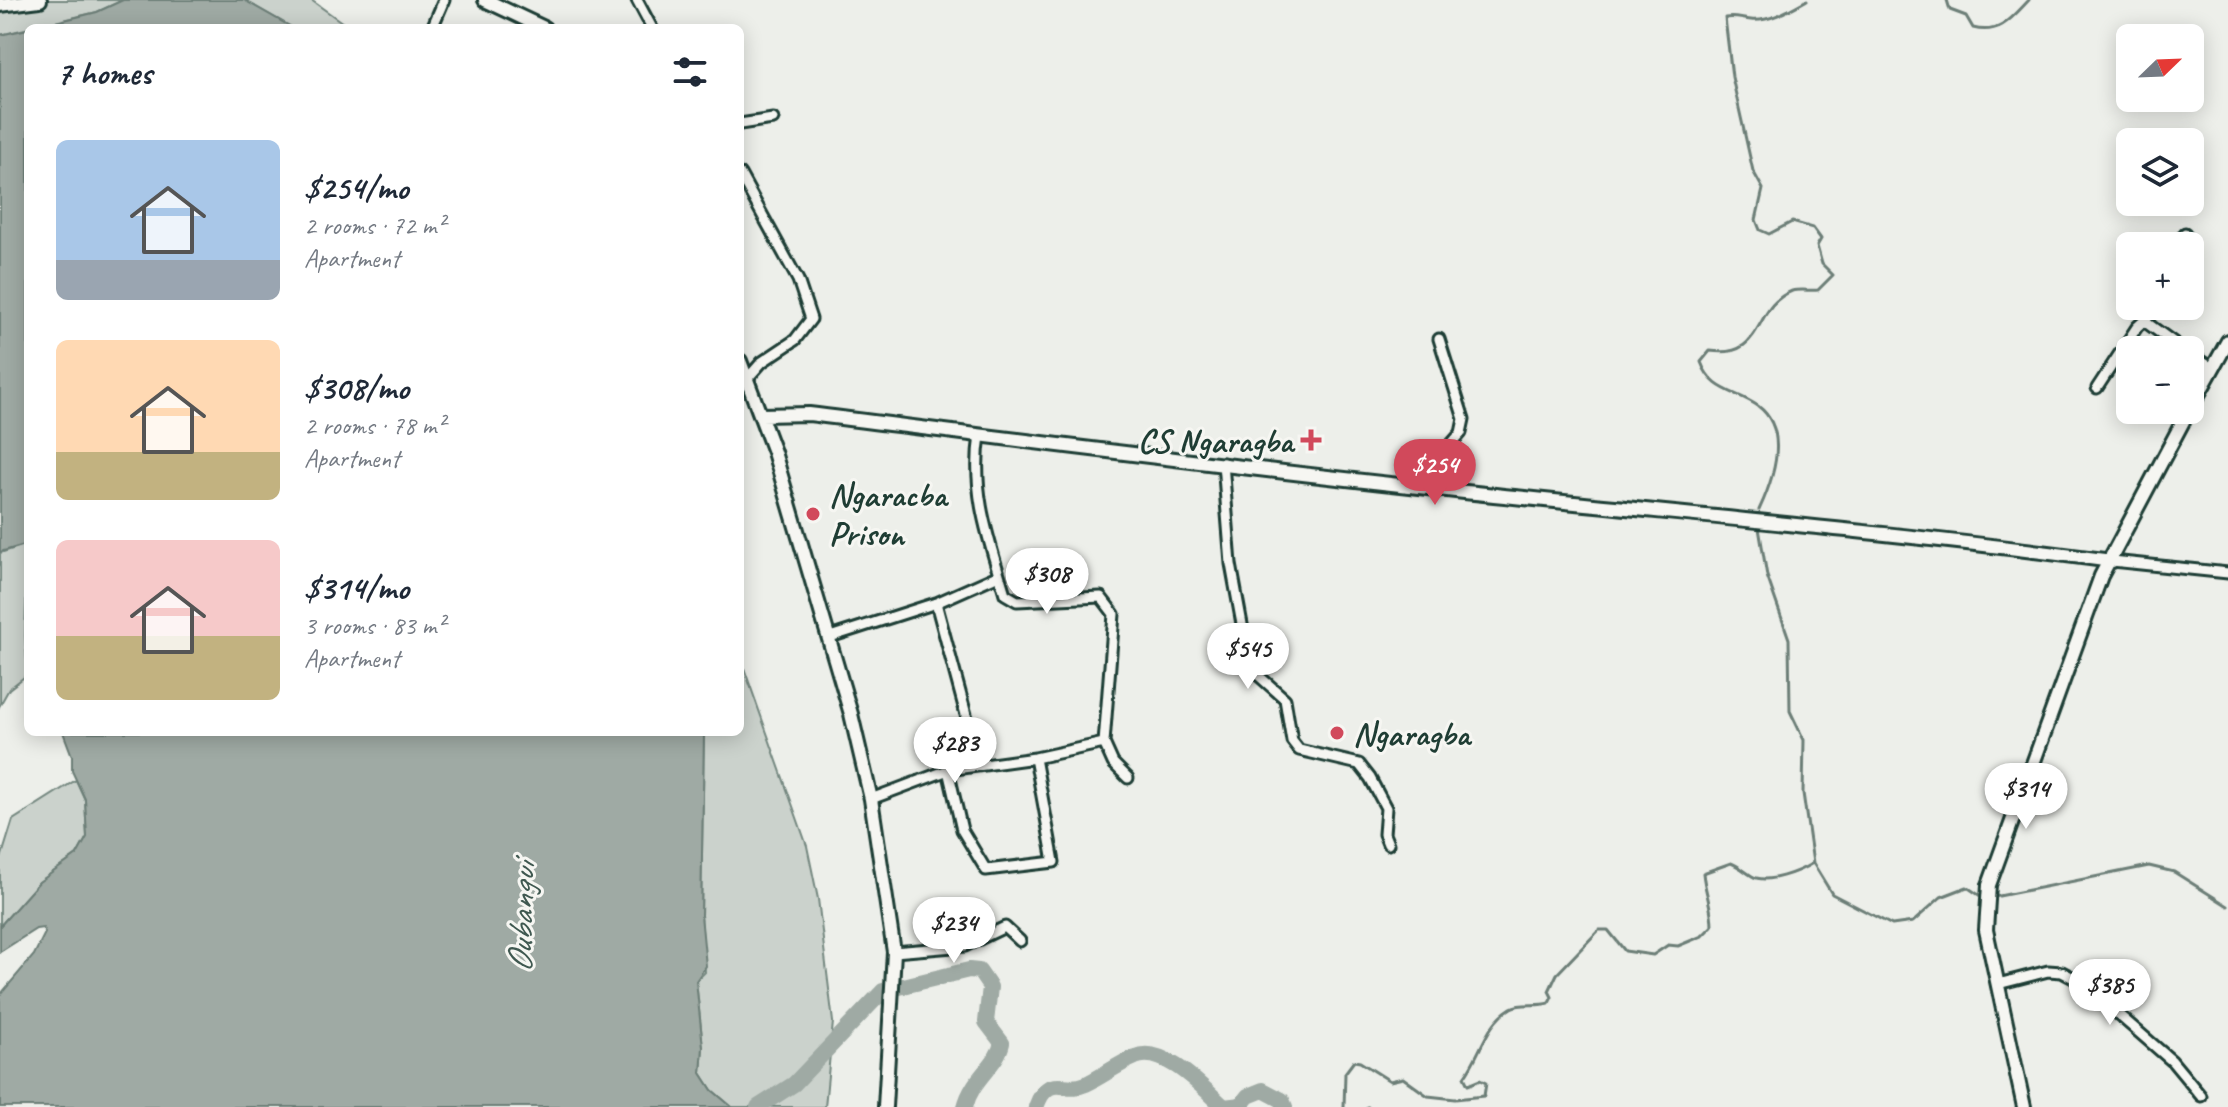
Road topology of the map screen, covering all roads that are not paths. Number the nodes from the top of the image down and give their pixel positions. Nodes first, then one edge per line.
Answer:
1 (40, 0) edge
2 (444, 0) edge
3 (485, 0) edge
4 (520, 0) edge
5 (637, 0) edge
6 (0, 5) edge
7 (510, 11) junction
8 (434, 24) edge
9 (536, 24) edge
10 (650, 24) edge
11 (773, 119) dead end
12 (744, 123) edge
13 (744, 181) edge
14 (2144, 321) joint
15 (2165, 336) edge
16 (1439, 339) dead end
17 (2228, 341) edge
18 (2204, 363) edge
19 (2212, 368) junction
20 (744, 371) edge
21 (744, 374) edge
22 (2204, 383) edge
23 (2097, 388) dead end
24 (761, 415) junction
25 (2182, 424) edge
26 (980, 435) junction
27 (1223, 463) junction
28 (1436, 489) junction
29 (2112, 561) junction
30 (2228, 573) edge
31 (999, 575) junction
32 (936, 603) junction
33 (830, 637) junction
34 (1104, 743) junction
35 (1035, 758) junction
36 (979, 763) junction
37 (948, 770) junction
38 (1128, 778) dead end
39 (871, 799) junction
40 (1388, 844) dead end
41 (1020, 941) dead end
42 (894, 955) junction
43 (1998, 984) junction
44 (2201, 1096) dead end
45 (885, 1107) edge
46 (2024, 1107) edge

1 - 6 main road
2 - 8 street
3 - 7 main road
4 - 7 main road
5 - 10 street
7 - 9 main road
11 - 12 street
13 - 20 street
14 - 15 street
14 - 23 street
16 - 28 street
17 - 19 main road
18 - 19 street
19 - 22 main road
21 - 24 main road
24 - 26 main road
24 - 33 main road
25 - 29 main road
26 - 27 main road
26 - 31 street
27 - 28 main road
27 - 40 street
28 - 29 main road
29 - 30 street
29 - 43 main road
31 - 32 street
31 - 34 street
32 - 33 street
32 - 36 street
33 - 39 main road
34 - 35 street
34 - 38 street
35 - 36 street
35 - 37 street
36 - 37 street
37 - 39 street
39 - 42 main road
41 - 42 street
42 - 45 main road
43 - 44 street
43 - 46 main road

